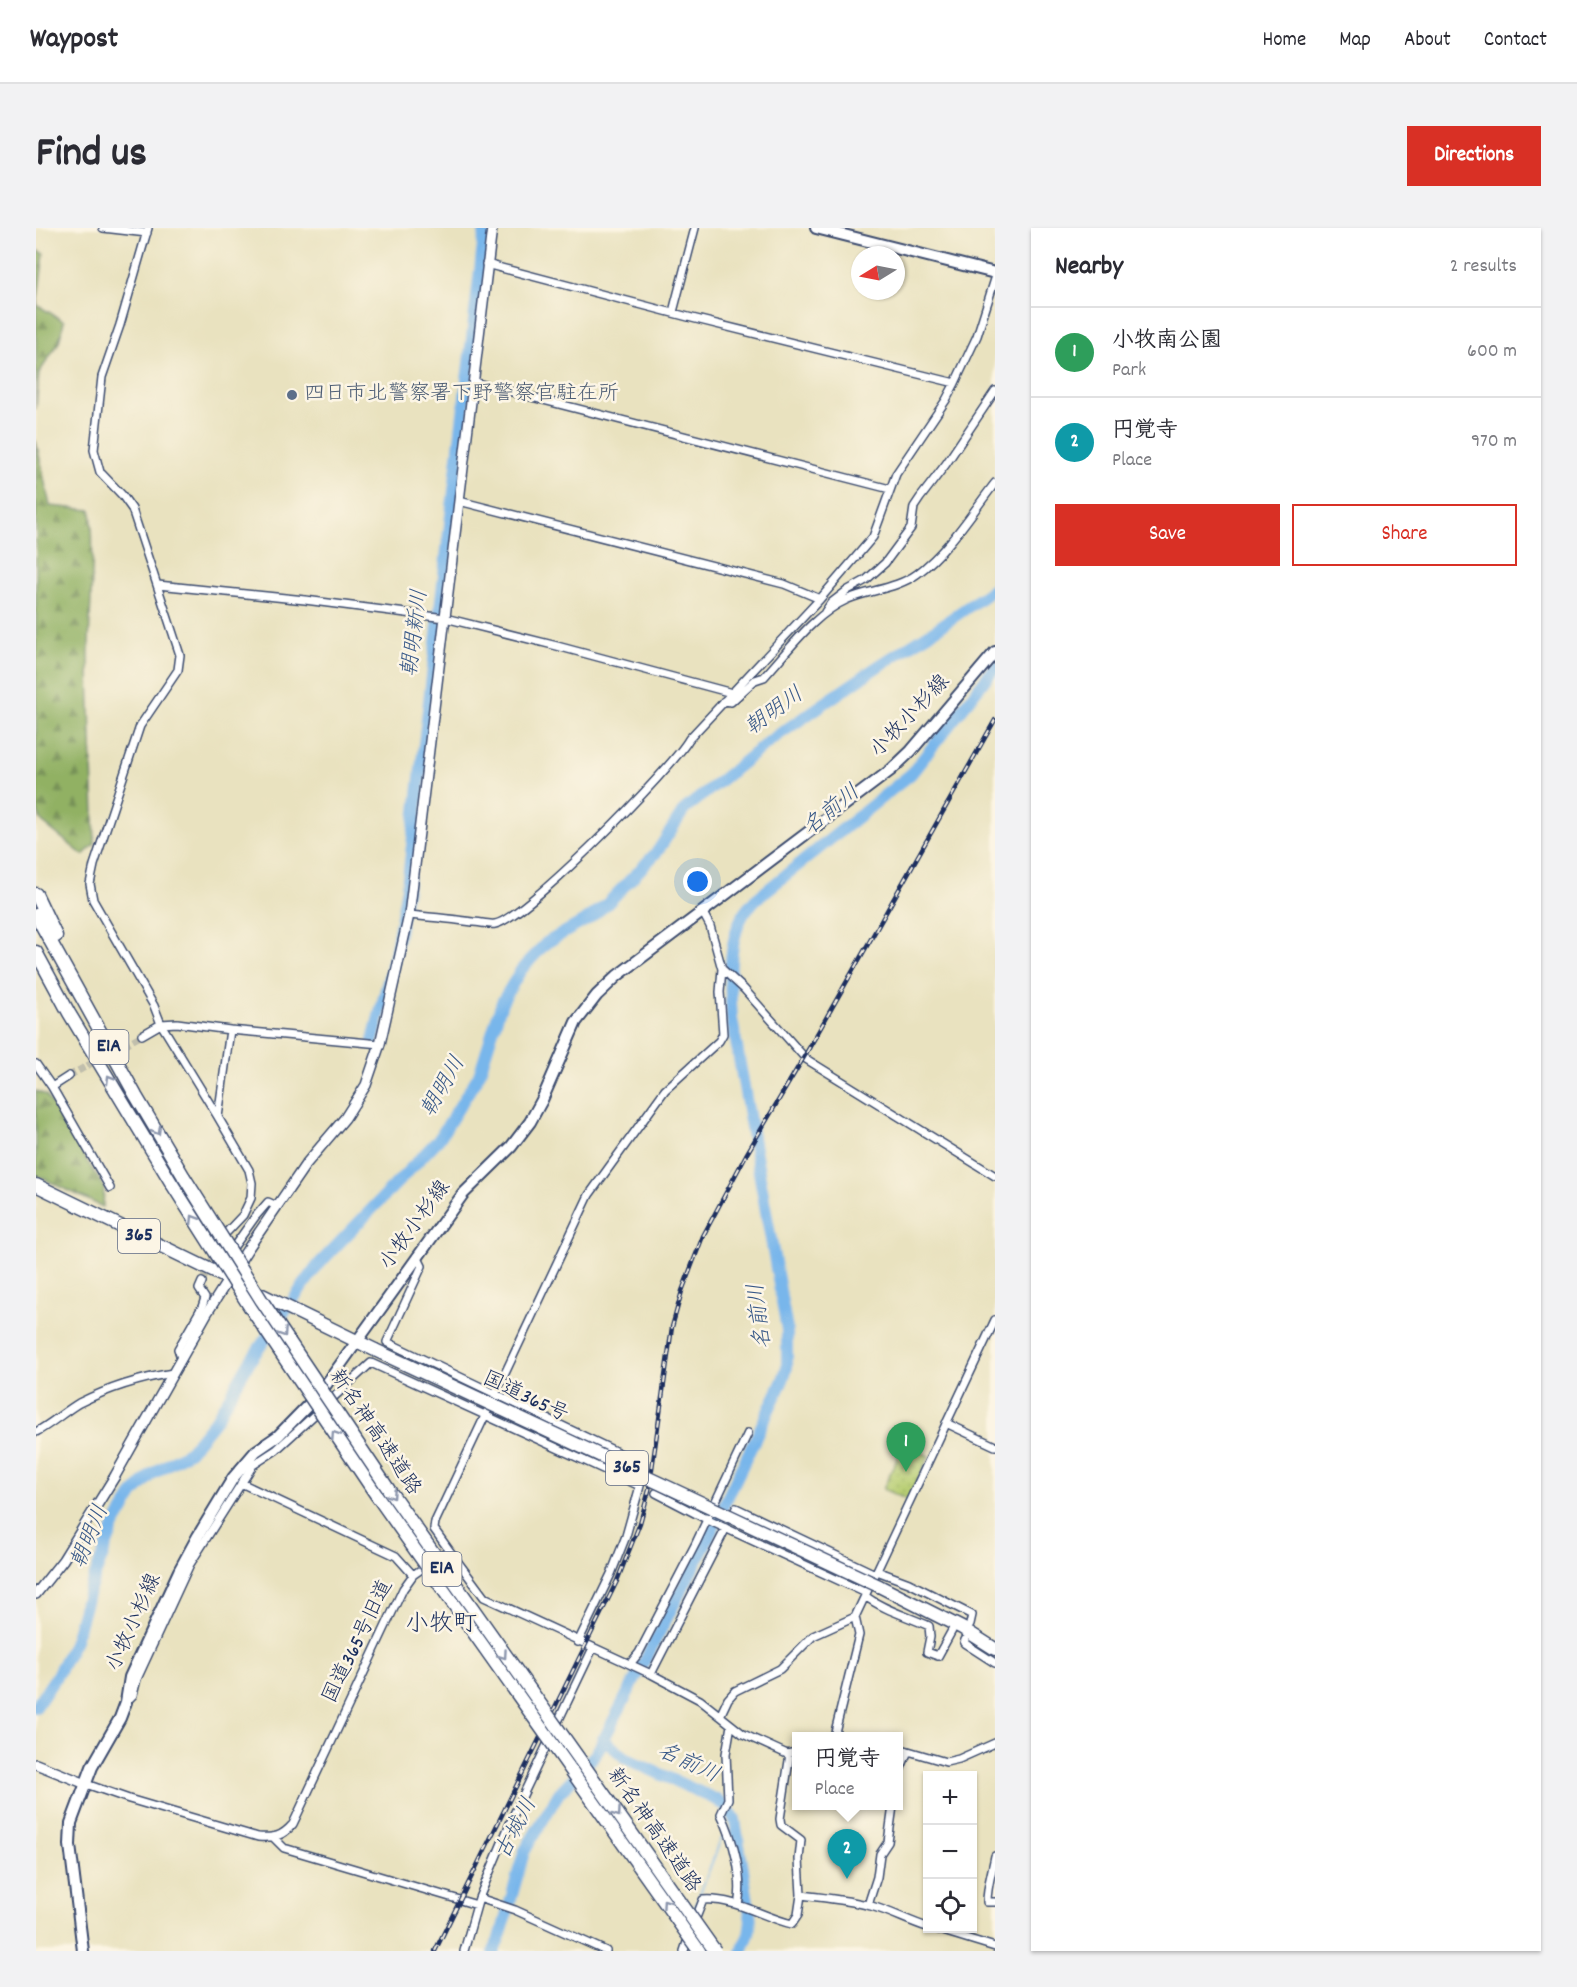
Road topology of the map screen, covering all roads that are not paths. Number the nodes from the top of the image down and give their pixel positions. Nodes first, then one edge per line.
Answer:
1 (103, 228) edge
2 (492, 228) edge
3 (695, 228) edge
4 (816, 228) edge
5 (148, 231) edge
6 (486, 264) junction
7 (995, 273) edge
8 (995, 279) edge
9 (673, 312) junction
10 (473, 382) junction
11 (955, 383) junction
12 (995, 391) edge
13 (995, 483) edge
14 (890, 489) junction
15 (459, 501) junction
16 (158, 585) junction
17 (820, 599) junction
18 (825, 614) junction
19 (441, 618) junction
20 (995, 652) edge
21 (732, 693) junction
22 (724, 701) junction
23 (36, 894) edge
24 (702, 911) junction
25 (36, 915) edge
26 (409, 915) junction
27 (36, 952) edge
28 (36, 959) edge
29 (724, 971) junction
30 (69, 1013) junction
31 (161, 1024) junction
32 (230, 1030) junction
33 (142, 1035) tunnel mouth
34 (380, 1044) junction
35 (36, 1064) edge
36 (69, 1076) tunnel mouth
37 (52, 1087) junction
38 (136, 1096) junction
39 (218, 1117) junction
40 (995, 1176) edge
41 (36, 1185) edge
42 (110, 1188) dead end
43 (277, 1206) junction
44 (417, 1256) junction
45 (229, 1280) junction
46 (202, 1282) tunnel mouth
47 (995, 1320) edge
48 (358, 1341) junction
49 (182, 1358) junction
50 (173, 1373) junction
51 (494, 1394) junction
52 (486, 1414) junction
53 (946, 1423) junction
54 (36, 1432) edge
55 (748, 1433) dead end
56 (995, 1446) edge
57 (642, 1464) dead end
58 (241, 1483) junction
59 (656, 1493) dead end
60 (709, 1520) junction
61 (725, 1527) junction
62 (449, 1550) junction
63 (413, 1575) junction
64 (877, 1577) junction
65 (36, 1594) edge
66 (866, 1595) junction
67 (855, 1617) junction
68 (969, 1624) dead end
69 (955, 1625) junction
70 (965, 1640) dead end
71 (578, 1641) junction
72 (593, 1648) junction
73 (995, 1650) edge
74 (995, 1663) edge
75 (632, 1664) junction
76 (650, 1673) junction
77 (126, 1702) junction
78 (720, 1716) junction
79 (730, 1725) junction
80 (834, 1732) edge
81 (995, 1743) edge
82 (903, 1750) edge
83 (908, 1751) junction
84 (792, 1753) edge
85 (792, 1758) edge
86 (903, 1763) edge
87 (36, 1764) edge
88 (84, 1783) junction
89 (892, 1810) edge
90 (274, 1838) junction
91 (995, 1856) edge
92 (801, 1895) junction
93 (478, 1901) junction
94 (995, 1902) edge
95 (738, 1905) junction
96 (868, 1905) junction
97 (923, 1926) edge
98 (947, 1933) edge
99 (995, 1947) edge
100 (596, 1949) edge
101 (83, 1951) edge
102 (464, 1951) edge
103 (606, 1951) edge
104 (684, 1951) edge
105 (699, 1951) edge
106 (715, 1951) edge

1 - 5 street
2 - 6 street
3 - 9 street
4 - 7 main road
5 - 16 street
6 - 9 street
6 - 10 street
8 - 11 street
9 - 11 street
10 - 14 street
10 - 15 street
11 - 14 street
12 - 18 street
13 - 18 street
14 - 17 street
15 - 17 street
15 - 19 street
16 - 19 street
16 - 31 street
17 - 21 street
18 - 22 street
19 - 21 street
19 - 26 street
20 - 24 main road, 小牧小杉線
21 - 22 street
22 - 26 street
23 - 38 highway
24 - 29 street
24 - 44 main road, 小牧小杉線
25 - 38 highway, 新名神高速道路 / E1A
26 - 34 street
27 - 30 highway, 新名神高速道路 / E1A
28 - 30 highway
29 - 40 street
29 - 51 street
105 -> 30 highway, 新名神高速道路 / E1A, bridge
31 - 32 street
31 - 33 street
31 - 39 street
32 - 34 street
32 - 39 street
34 - 43 street
35 - 37 street
36 - 37 street
37 - 42 street
38 -> 106 highway, 新名神高速道路 / E1A, bridge
39 - 43 street
41 - 45 highway, 国道365号 / 365
43 - 45 street
44 - 48 main road, 小牧小杉線
44 - 51 street
45 - 48 highway, 国道365号 / 365, bridge
45 - 49 street
46 - 49 street
47 - 53 street
48 - 64 highway, 国道365号 / 365, bridge
48 - 77 main road, 小牧小杉線
49 - 50 street
50 - 54 street
50 - 65 street
51 - 52 street
51 - 57 street
52 - 58 street
52 - 62 street
52 - 71 street
53 - 56 street
53 - 64 street
55 - 60 street
58 - 63 street
58 - 77 street
59 - 60 street
60 - 61 street
60 - 75 street
61 - 64 street
61 - 66 street
61 - 76 street
62 - 63 street, 国道365号旧道
62 - 71 street
63 - 90 street, 国道365号旧道
64 - 66 street
64 - 68 street
64 - 69 highway, 国道365号 / 365
66 - 67 street
66 - 69 street
67 - 78 street
67 - 80 street
69 - 73 highway, 国道365号 / 365
70 - 74 street
71 - 72 street
72 - 75 street
72 - 93 street
75 - 76 street
76 - 78 street
77 - 88 main road, 小牧小杉線
78 - 79 street
79 - 84 street
79 - 95 street
81 - 83 street
82 - 83 street
83 - 86 street
85 - 92 street
87 - 88 street
88 - 90 street
88 - 101 main road, 小牧小杉線
89 - 96 street
90 - 93 street
91 - 94 street
92 - 95 street
92 - 96 street
93 - 100 street
93 - 102 street
95 - 104 street
96 - 97 street
98 - 99 street
100 - 103 street

